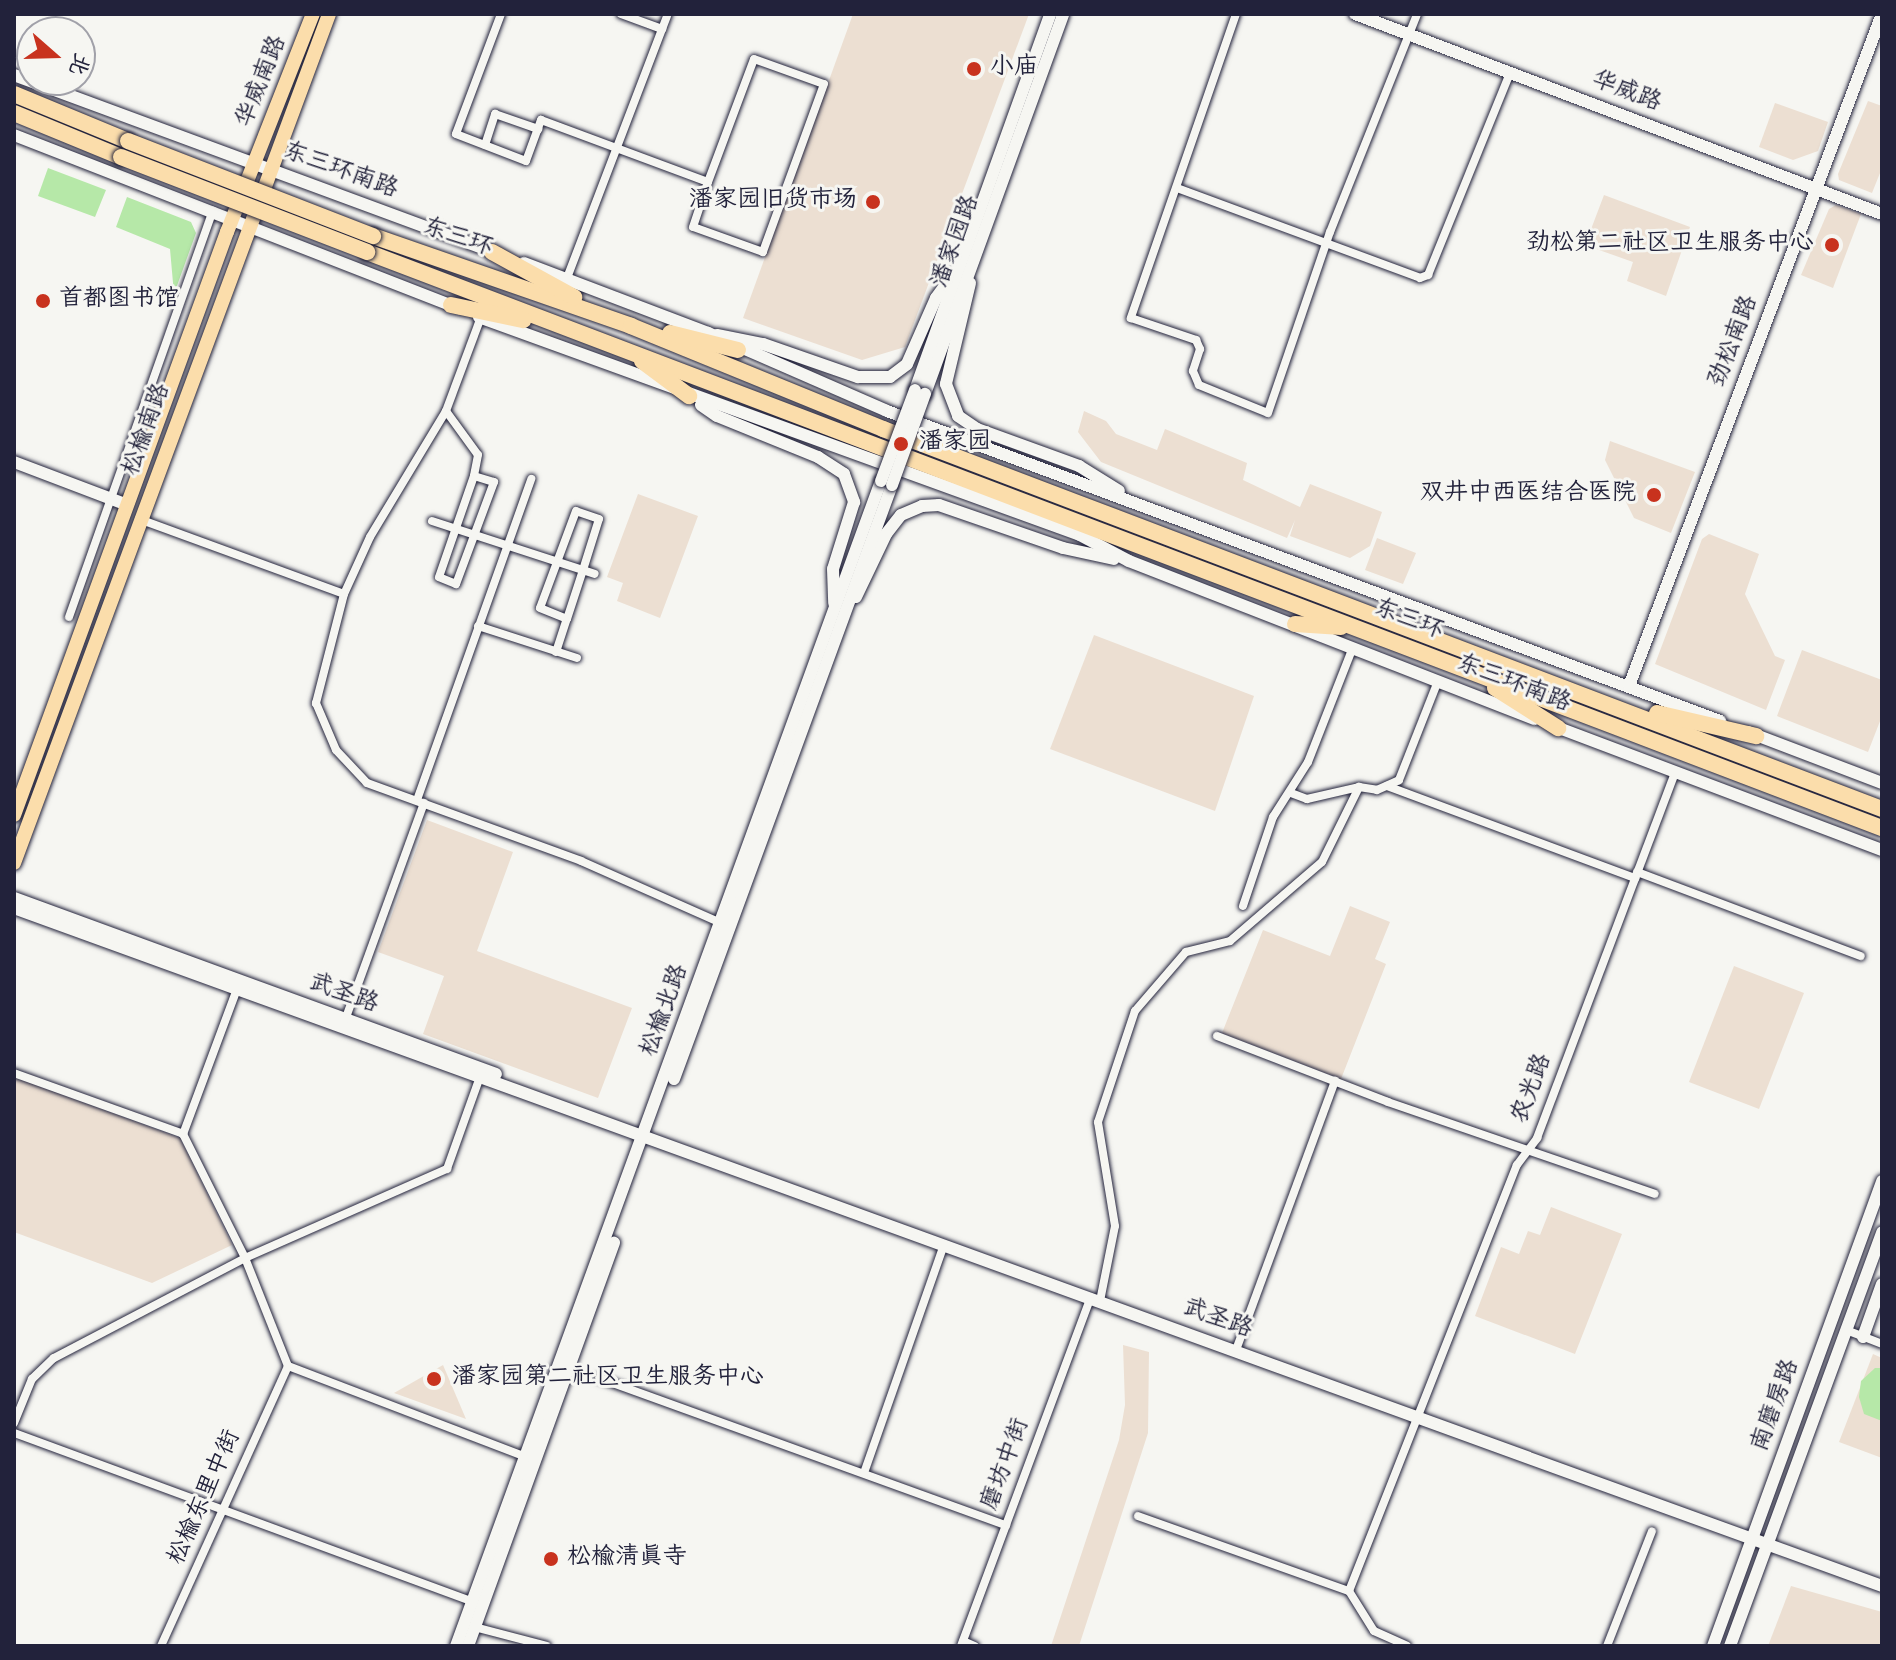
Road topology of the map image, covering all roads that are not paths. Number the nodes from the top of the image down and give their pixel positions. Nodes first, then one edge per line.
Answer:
1 (313, 14) edge
2 (329, 14) edge
3 (501, 14) edge
4 (621, 14) edge
5 (668, 14) edge
6 (1050, 14) edge
7 (1063, 14) edge
8 (1236, 14) edge
9 (1355, 14) edge
10 (1417, 14) edge
11 (1882, 14) edge
12 (662, 29) junction
13 (1409, 34) junction
14 (1510, 73) junction
15 (14, 75) edge
16 (14, 94) edge
17 (14, 113) edge
18 (538, 129) junction
19 (14, 135) edge
20 (485, 145) junction
21 (616, 148) junction
22 (253, 166) junction
23 (269, 172) junction
24 (708, 182) junction
25 (1177, 188) junction
26 (1816, 189) junction
27 (326, 194) junction
28 (213, 210) junction
29 (1882, 214) edge
30 (233, 217) junction
31 (248, 223) junction
32 (1328, 243) junction
33 (370, 244) junction
34 (306, 245) junction
35 (492, 252) junction
36 (973, 262) junction
37 (959, 266) junction
38 (567, 278) junction
39 (451, 305) junction
40 (602, 315) junction
41 (481, 317) junction
42 (631, 326) junction
43 (572, 329) junction
44 (708, 333) junction
45 (625, 348) junction
46 (738, 350) junction
47 (920, 392) junction
48 (689, 396) junction
49 (446, 411) junction
50 (881, 437) junction
51 (921, 452) junction
52 (14, 462) edge
53 (474, 476) junction
54 (531, 479) dead end
55 (111, 499) junction
56 (1139, 504) junction
57 (127, 505) junction
58 (139, 519) junction
59 (432, 521) dead end
60 (455, 528) junction
61 (475, 534) junction
62 (508, 543) junction
63 (558, 561) junction
64 (1129, 561) junction
65 (583, 570) junction
66 (595, 574) dead end
67 (344, 594) junction
68 (839, 612) junction
69 (69, 617) dead end
70 (567, 619) junction
71 (1295, 624) junction
72 (478, 626) junction
73 (1360, 629) junction
74 (1353, 647) junction
75 (556, 652) junction
76 (577, 658) dead end
77 (1463, 668) junction
78 (1438, 681) junction
79 (1629, 686) junction
80 (1603, 701) junction
81 (1558, 728) junction
82 (1756, 736) junction
83 (1675, 772) junction
84 (1882, 783) edge
85 (1387, 786) junction
86 (1359, 787) junction
87 (1291, 793) junction
88 (420, 801) junction
89 (1882, 809) edge
90 (14, 815) edge
91 (1882, 827) edge
92 (1882, 850) edge
93 (14, 863) edge
94 (1636, 875) junction
95 (14, 898) edge
96 (1243, 906) dead end
97 (14, 908) edge
98 (721, 923) junction
99 (1861, 956) dead end
100 (237, 989) junction
101 (345, 1020) junction
102 (1217, 1036) dead end
103 (14, 1073) edge
104 (480, 1077) junction
105 (1335, 1081) junction
106 (183, 1134) junction
107 (647, 1135) junction
108 (1526, 1152) junction
109 (1882, 1181) edge
110 (1655, 1194) dead end
111 (1882, 1232) edge
112 (944, 1245) junction
113 (245, 1258) junction
114 (1882, 1284) edge
115 (1095, 1299) junction
116 (1846, 1330) junction
117 (1863, 1337) junction
118 (1882, 1344) edge
119 (1236, 1350) junction
120 (288, 1366) junction
121 (599, 1378) dead end
122 (1421, 1416) junction
123 (14, 1423) edge
124 (14, 1433) edge
125 (526, 1457) junction
126 (864, 1473) junction
127 (223, 1509) junction
128 (1138, 1516) dead end
129 (1006, 1525) junction
130 (1652, 1531) dead end
131 (1753, 1536) junction
132 (1768, 1542) junction
133 (1882, 1586) edge
134 (1349, 1591) junction
135 (478, 1603) junction
136 (474, 1627) junction
137 (962, 1644) edge
138 (161, 1646) edge
139 (456, 1646) edge
140 (468, 1646) edge
141 (547, 1646) edge
142 (975, 1646) edge
143 (1407, 1646) edge
144 (1607, 1646) edge
145 (1713, 1646) edge
146 (1730, 1646) edge

1 - 22 main road, 华威南路
2 - 23 main road, 松榆南路
3 - 20 street
4 - 12 street
5 - 12 street
6 - 37 street, 潘家园路
7 - 36 street, 潘家园路
8 - 25 street
9 - 13 street, 华威路
10 - 13 street
11 - 26 street, 劲松南路
12 - 21 street
13 - 14 street, 华威路
13 - 32 street
14 - 26 street, 华威路
14 - 32 street
15 - 22 street, 东三环南路
16 - 33 highway, 东三环, bridge
17 - 33 highway, 东三环, bridge
18 - 20 street
18 - 20 street
18 - 21 street
19 - 28 street
21 - 24 street
21 - 38 street
22 - 23 street, 东三环南路
22 - 30 main road, 华威南路
23 - 27 street, 东三环南路
23 - 31 main road, 松榆南路
24 - 24 street
25 - 32 street
25 - 32 street
26 - 29 street, 华威路
26 - 79 street, 劲松南路
27 - 34 street
27 - 35 street, 东三环南路
28 - 30 street
28 - 55 street
30 - 31 street
30 - 57 main road, 松榆南路
31 - 34 street
31 - 58 main road, 松榆南路
33 - 40 highway, 东三环
33 - 43 highway, 东三环
34 - 39 street
35 - 38 street, 东三环南路
35 - 40 highway
36 - 47 street, 潘家园路
36 - 56 street
37 - 44 street
37 - 47 street, 潘家园路
38 - 44 street, 东三环南路
39 - 41 street
39 - 43 highway
40 - 42 highway, 东三环
41 - 48 street
41 - 49 street
42 - 46 highway
42 - 50 highway, 东三环
43 - 45 highway, 东三环
44 - 46 street, 东三环南路
45 - 48 highway
45 - 50 highway, 东三环
46 - 56 street, 东三环南路
47 - 68 street, 松榆北路, bridge
48 - 64 street
48 - 68 street
49 - 53 street
49 - 67 street
50 - 51 highway
51 - 73 highway, 东三环
51 - 80 highway, 东三环
52 - 55 street
53 - 60 street
53 - 61 street
54 - 62 street
55 - 57 street
55 - 69 street
56 - 79 street, 东三环南路
57 - 90 main road, 松榆南路
58 - 67 street
58 - 93 main road, 松榆南路
59 - 60 street
60 - 61 street
60 - 61 street
61 - 62 street
62 - 63 street
62 - 72 street
63 - 65 street
63 - 65 street
63 - 70 street
64 - 68 street
64 - 71 street, 东三环南路
65 - 66 street
65 - 70 street
67 - 88 street
68 - 98 street, 松榆北路
68 - 107 street, 松榆北路
70 - 75 street
71 - 73 highway
71 - 74 street, 东三环南路
72 - 75 street
72 - 88 street
73 - 77 highway, 东三环
74 - 78 street, 东三环南路
74 - 87 street
75 - 76 street
77 - 81 highway
77 - 91 highway, 东三环
78 - 81 street, 东三环南路
78 - 85 street
79 - 82 street, 东三环南路
80 - 82 highway
80 - 89 highway, 东三环
81 - 83 street, 东三环南路
82 - 84 street, 东三环南路
83 - 92 street, 东三环南路
83 - 94 street, 农光路
85 - 86 street
85 - 94 street
86 - 87 street
86 - 115 street, 磨坊中街
87 - 96 street
88 - 98 street
88 - 101 street
94 - 99 street
94 - 108 street, 农光路
95 - 101 street, 武圣路
97 - 100 street, 武圣路
98 - 107 street, 松榆北路
100 - 104 street, 武圣路
100 - 106 street
101 - 107 street, 武圣路
102 - 105 street
103 - 106 street
104 - 107 street, 武圣路
104 - 113 street
105 - 108 street
105 - 119 street
106 - 113 street
107 - 112 street, 武圣路
107 - 125 street, 松榆北路
107 - 135 street, 松榆北路
108 - 110 street
108 - 122 street, 农光路
109 - 131 street, 南磨房路
111 - 116 street, 南磨房路
112 - 115 street, 武圣路
112 - 126 street
113 - 120 street
113 - 123 street
114 - 117 street
115 - 119 street, 武圣路
115 - 129 street, 磨坊中街
116 - 117 street
116 - 132 street, 南磨房路
117 - 118 street
119 - 122 street, 武圣路
120 - 125 street
120 - 127 street, 松榆东里中街
121 - 126 street
122 - 131 street, 武圣路
122 - 134 street, 农光路
124 - 127 street
125 - 135 street, 松榆北路
126 - 129 street
127 - 135 street
127 - 138 street, 松榆东里中街
128 - 134 street
129 - 137 street, 磨坊中街
130 - 144 street
131 - 132 street, 武圣路
131 - 145 street, 南磨房路
132 - 133 street, 武圣路
132 - 146 street, 南磨房路
134 - 143 street
135 - 136 street, 松榆北路
135 - 139 street, 松榆北路
136 - 140 street, 松榆北路
136 - 141 street
137 - 142 street

